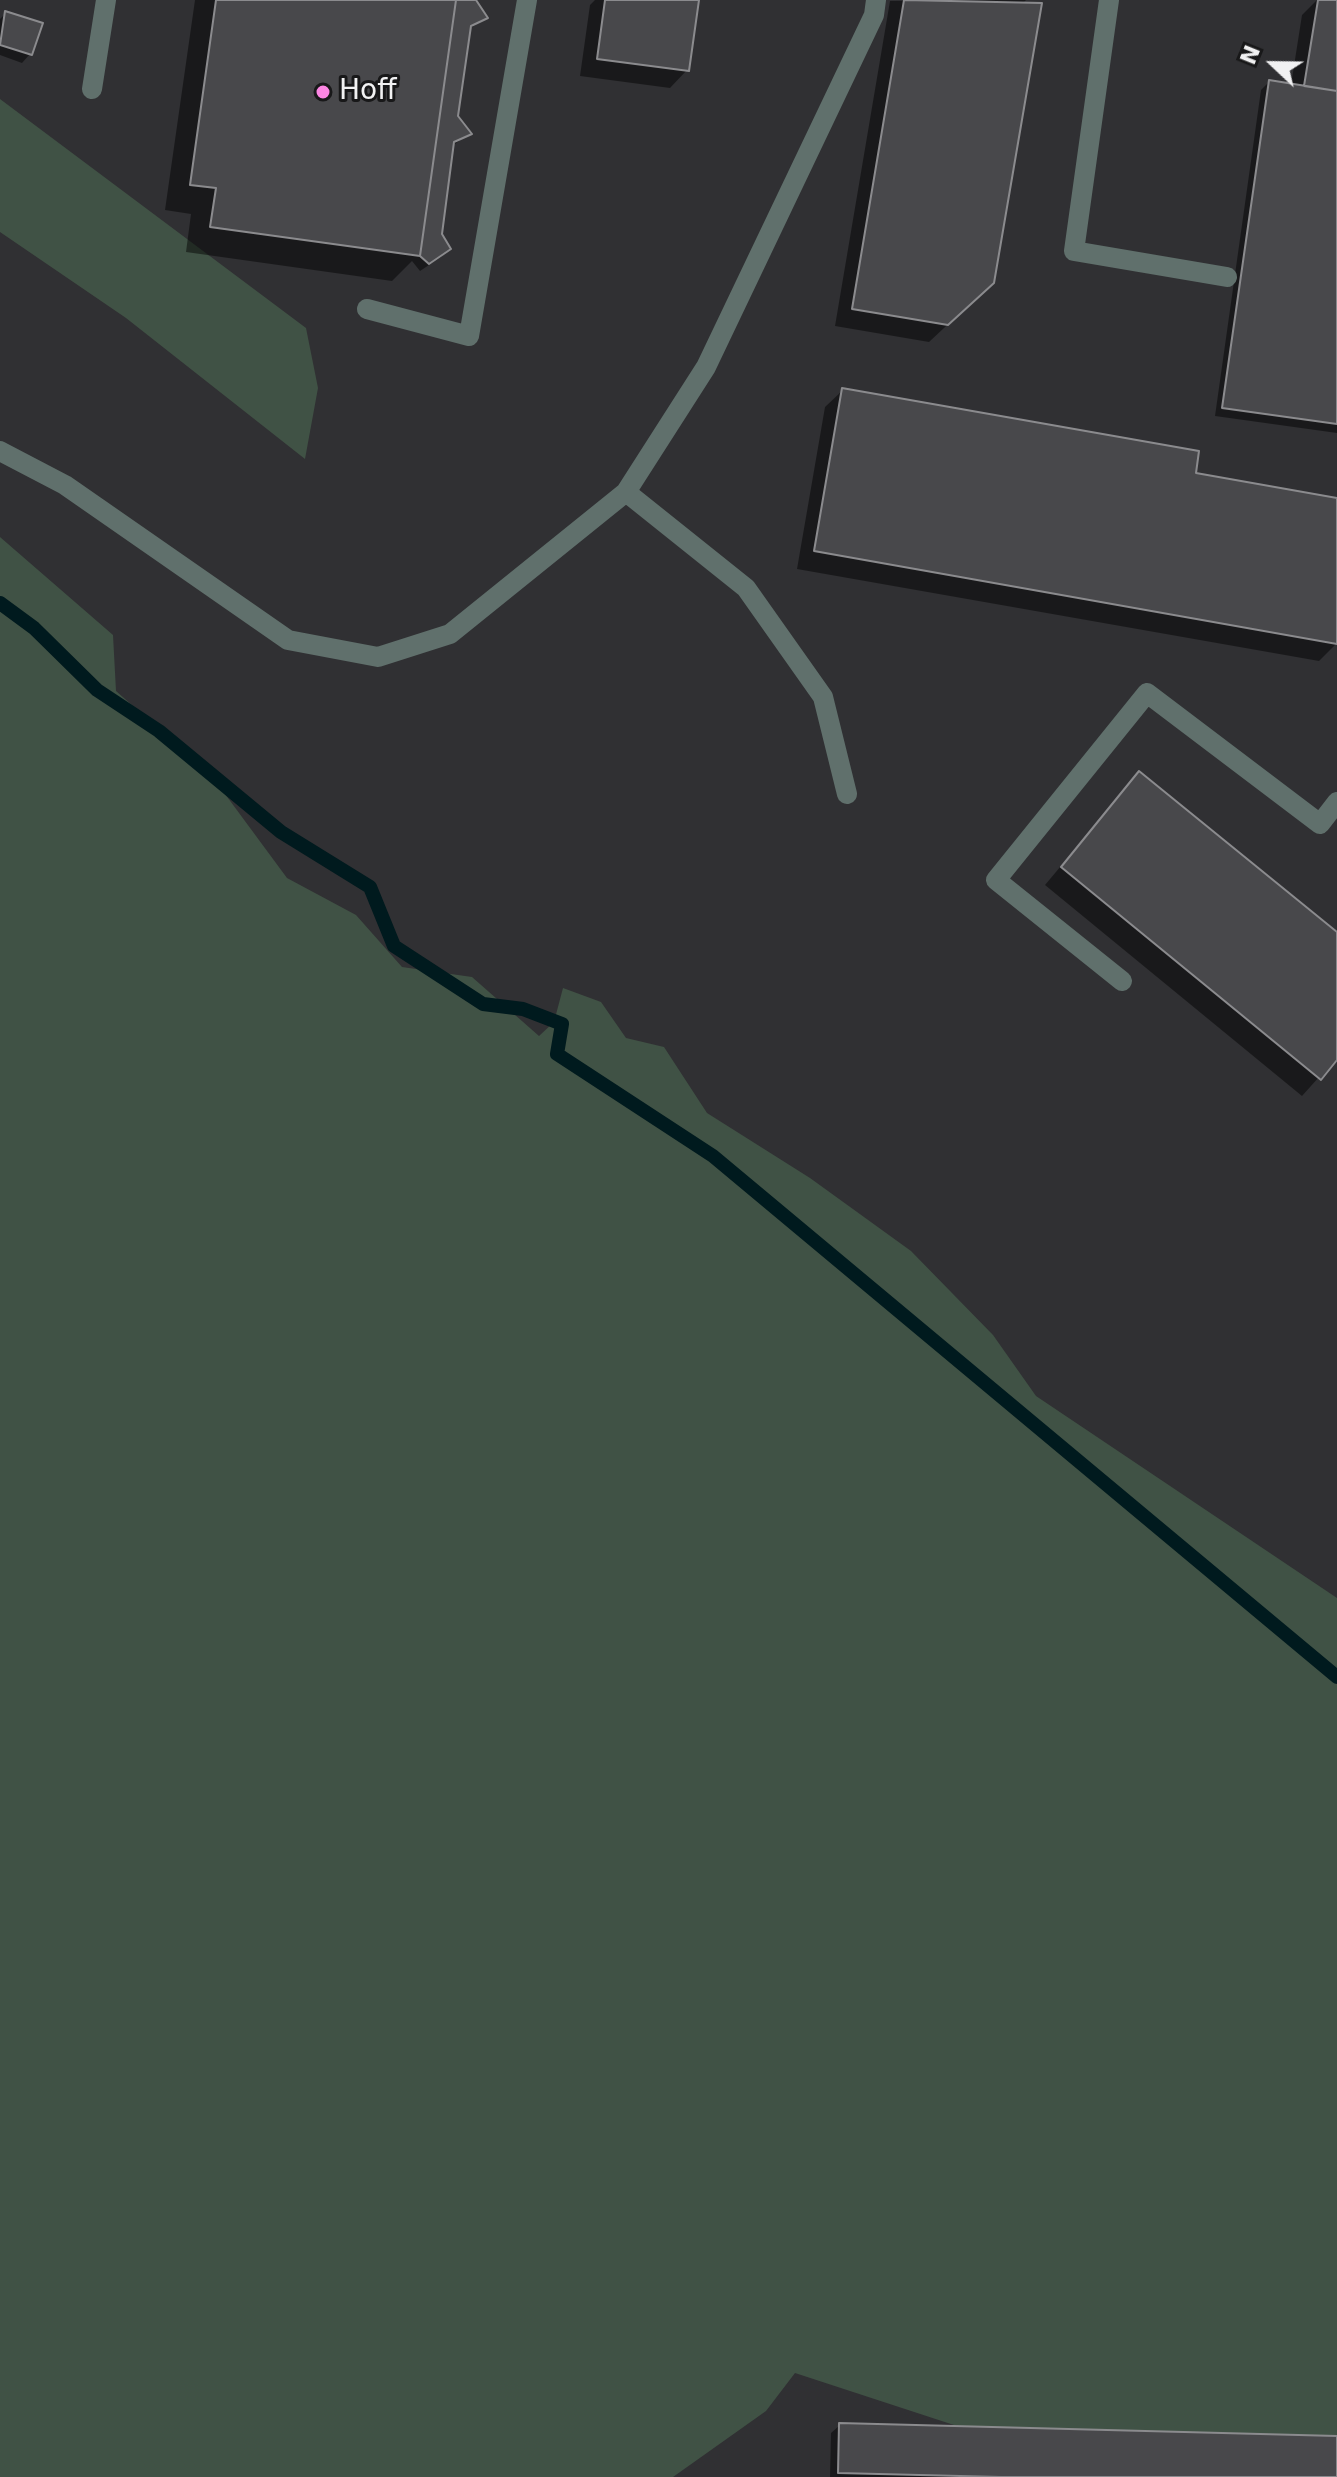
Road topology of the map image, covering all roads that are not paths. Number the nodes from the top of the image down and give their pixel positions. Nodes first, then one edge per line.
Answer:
1 (106, 0) edge
2 (527, 0) edge
3 (876, 0) edge
4 (1109, 0) edge
5 (92, 89) dead end
6 (1227, 277) dead end
7 (367, 309) dead end
8 (0, 451) edge
9 (626, 492) junction
10 (847, 794) dead end
11 (1337, 802) edge
12 (1122, 981) dead end

1 - 5 lane
2 - 7 lane
3 - 9 lane
4 - 6 lane
8 - 9 lane
9 - 10 lane
11 - 12 lane

